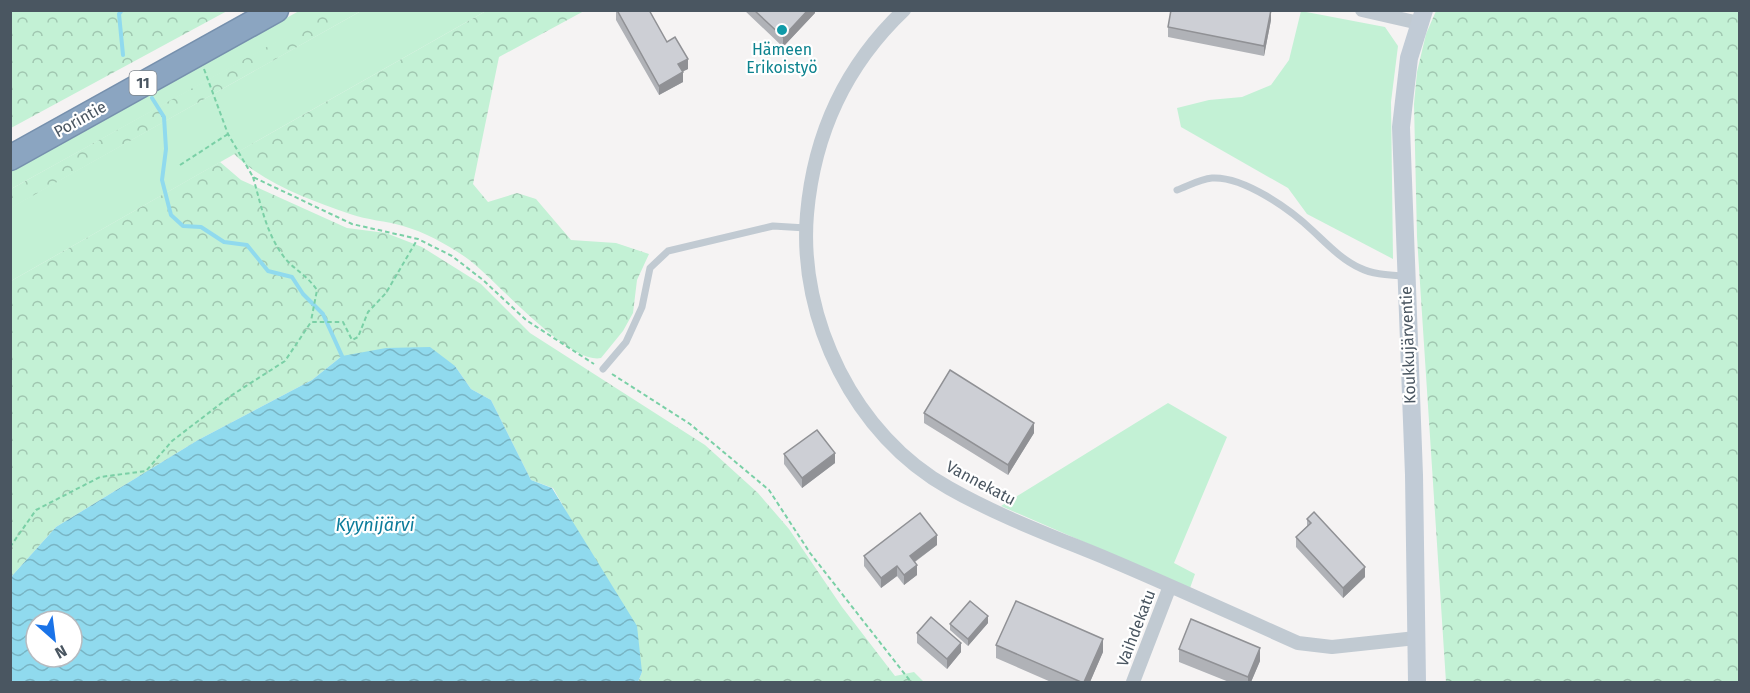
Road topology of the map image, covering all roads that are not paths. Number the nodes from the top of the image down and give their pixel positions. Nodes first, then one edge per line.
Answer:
1 (276, 10) edge
2 (904, 10) edge
3 (1362, 10) edge
4 (1421, 17) edge
5 (10, 158) edge
6 (1177, 190) dead end
7 (806, 228) junction
8 (1405, 276) junction
9 (603, 369) road end
10 (1170, 586) junction
11 (1416, 638) junction
12 (1133, 682) edge
13 (1417, 682) edge

1 - 5 highway, Porintie / 11
2 - 7 street, Vannekatu
3 - 4 street
4 - 8 street, Koukkujärventie
6 - 8 lane
7 - 9 lane
7 - 10 street, Vannekatu
8 - 11 street, Koukkujärventie
10 - 11 street, Vannekatu
10 - 12 street, Vaihdekatu
11 - 13 street, Koukkujärventie

